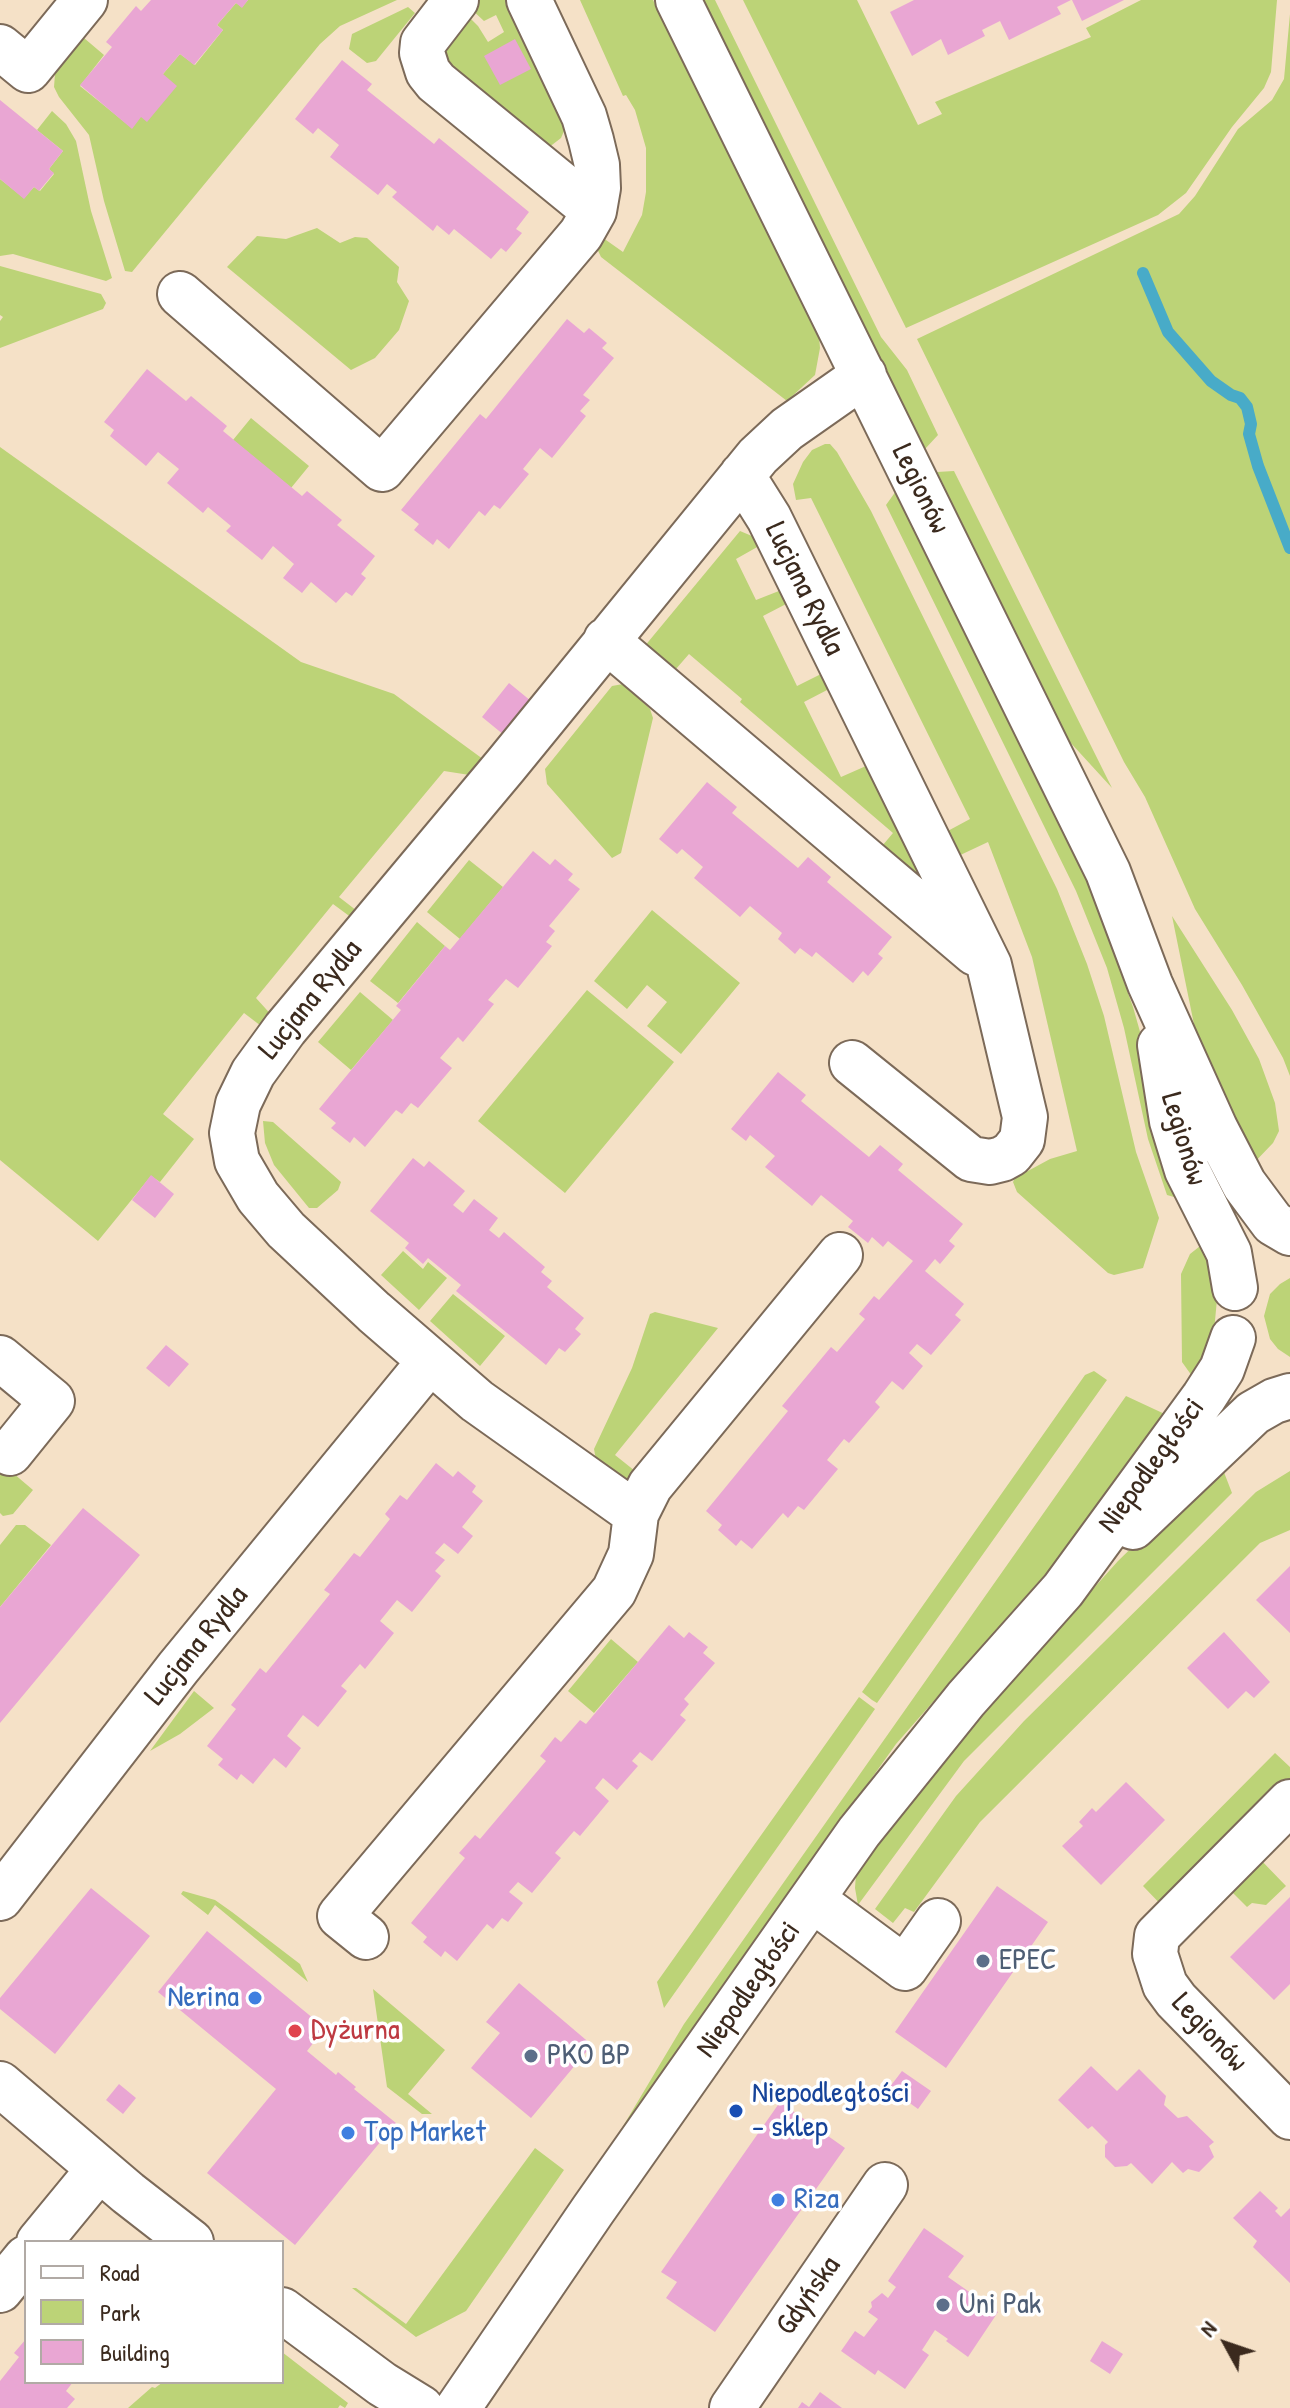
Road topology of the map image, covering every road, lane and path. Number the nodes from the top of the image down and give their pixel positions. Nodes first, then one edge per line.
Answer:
1 (85, 0) edge
2 (456, 0) edge
3 (529, 0) edge
4 (678, 0) edge
5 (0, 47) edge
6 (594, 211) junction
7 (180, 294) dead end
8 (864, 375) junction
9 (742, 475) junction
10 (606, 640) junction
11 (989, 965) junction
12 (1150, 984) junction
13 (852, 1063) dead end
14 (1290, 1233) edge
15 (1290, 1242) edge
16 (840, 1255) dead end
17 (1235, 1288) junction
18 (1233, 1338) junction
19 (0, 1358) edge
20 (430, 1361) junction
21 (1290, 1394) edge
22 (10, 1453) dead end
23 (636, 1514) junction
24 (1063, 1590) junction
25 (1290, 1802) edge
26 (0, 1898) edge
27 (813, 1900) junction
28 (938, 1921) dead end
29 (366, 1937) dead end
30 (0, 2084) edge
31 (1290, 2117) edge
32 (99, 2169) junction
33 (885, 2185) dead end
34 (41, 2240) edge
35 (188, 2240) edge
36 (24, 2260) edge
37 (0, 2290) edge
38 (284, 2311) edge
39 (476, 2402) edge
40 (421, 2408) edge
41 (732, 2408) edge

1 - 5 street
2 - 6 street
3 - 6 street
4 - 8 street, Legionów
6 - 7 street
8 - 9 street, Lucjana Rydla
8 - 12 street, Legionów
9 - 10 street, Lucjana Rydla
9 - 11 street, Lucjana Rydla
10 - 11 street
10 - 20 street, Lucjana Rydla
11 - 13 street, Lucjana Rydla
12 - 14 street, Legionów
12 - 17 street, Legionów
15 - 17 street
16 - 23 street
17 - 18 street
18 - 21 street
18 - 24 street, Niepodległości
19 - 22 street
20 - 23 street, Lucjana Rydla
20 - 26 street, Lucjana Rydla
21 - 24 street, Niepodległości
23 - 29 street
24 - 27 street, Niepodległości
25 - 31 street, Legionów
27 - 28 street
27 - 39 street, Niepodległości
30 - 32 street
32 - 34 street
32 - 35 street
33 - 41 street, Gdyńska
36 - 37 street
38 - 40 street

